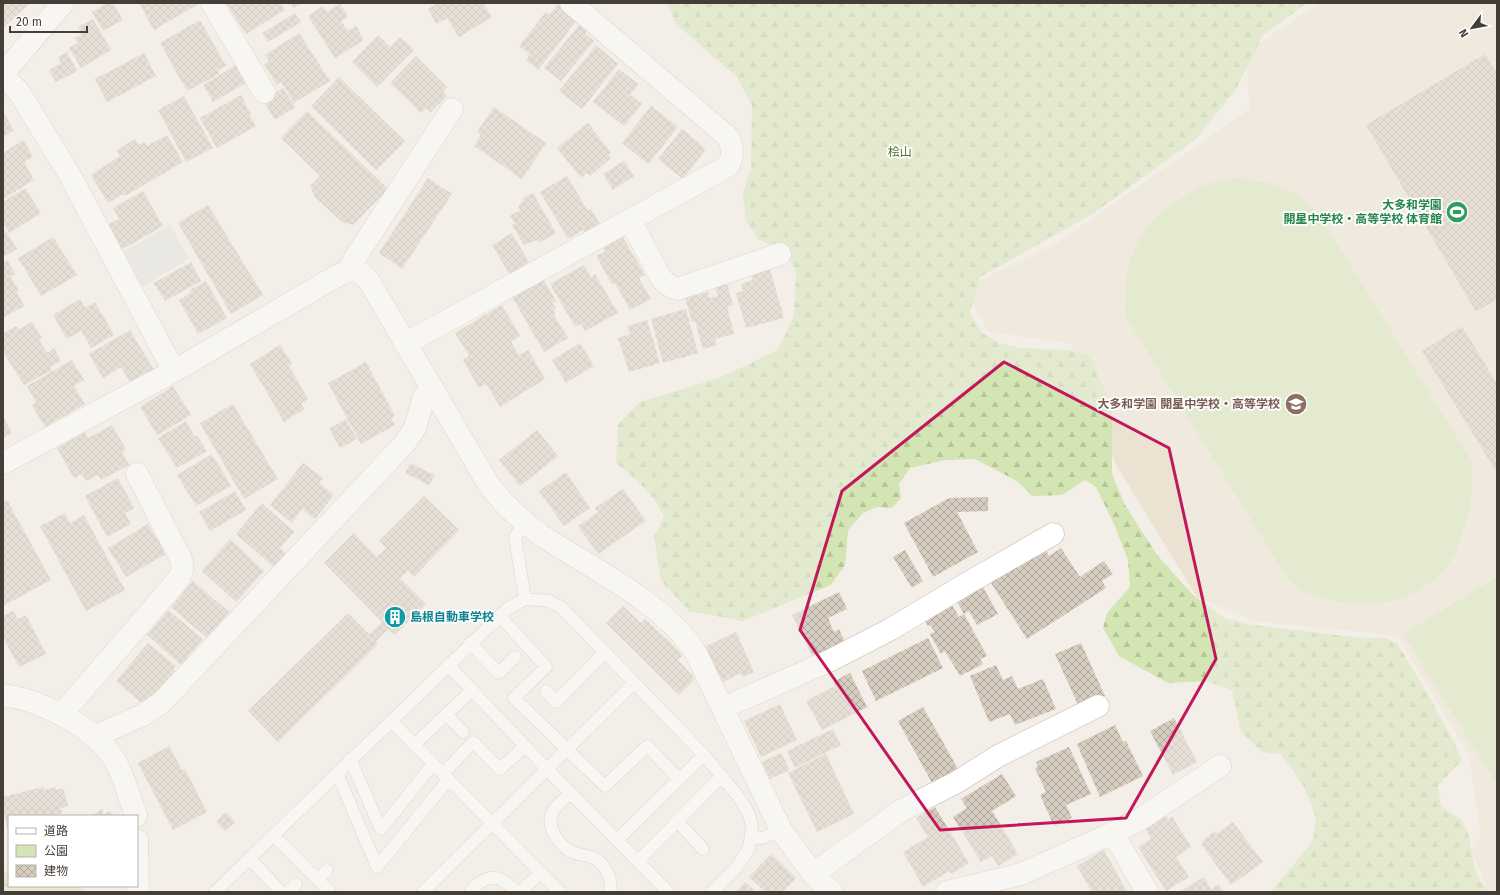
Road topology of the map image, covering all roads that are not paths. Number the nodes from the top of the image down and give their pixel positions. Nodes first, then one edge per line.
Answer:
1 (63, 3) edge
2 (212, 3) edge
3 (571, 3) edge
4 (3, 75) edge
5 (264, 92) dead end
6 (452, 109) dead end
7 (630, 220) junction
8 (780, 254) dead end
9 (348, 271) junction
10 (405, 344) junction
11 (174, 371) junction
12 (432, 388) junction
13 (3, 463) edge
14 (137, 474) dead end
15 (524, 523) junction
16 (1053, 534) dead end
17 (525, 599) junction
18 (500, 616) junction
19 (470, 643) junction
20 (605, 652) junction
21 (515, 657) dead end
22 (448, 665) junction
23 (634, 683) junction
24 (472, 690) junction
25 (546, 691) dead end
26 (3, 695) edge
27 (1098, 706) dead end
28 (723, 708) junction
29 (446, 714) junction
30 (61, 715) junction
31 (391, 721) junction
32 (463, 732) dead end
33 (95, 736) junction
34 (414, 745) junction
35 (525, 746) junction
36 (566, 750) junction
37 (704, 755) junction
38 (350, 760) junction
39 (433, 764) junction
40 (1220, 766) dead end
41 (547, 769) junction
42 (337, 773) junction
43 (722, 776) junction
44 (446, 777) junction
45 (679, 779) junction
46 (571, 793) junction
47 (136, 815) edge
48 (677, 821) junction
49 (492, 824) junction
50 (781, 830) junction
51 (1113, 833) junction
52 (273, 835) junction
53 (751, 838) junction
54 (617, 840) junction
55 (703, 849) dead end
56 (249, 858) junction
57 (638, 861) junction
58 (327, 870) dead end
59 (541, 872) junction
60 (813, 874) junction
61 (318, 880) junction
62 (215, 892) edge
63 (281, 892) edge
64 (330, 892) edge
65 (423, 892) edge
66 (471, 892) edge
67 (519, 892) edge
68 (560, 892) edge
69 (610, 892) edge
70 (668, 892) edge
71 (712, 892) edge
72 (832, 892) edge
73 (947, 892) edge
74 (1147, 892) edge

1 - 4 street
2 - 5 street
3 - 7 street
4 - 11 street
6 - 9 street
7 - 8 street
7 - 10 street
9 - 10 street
9 - 11 street
10 - 12 street
11 - 13 street
12 - 15 street
12 - 33 street
14 - 30 street
15 - 17 lane
15 - 28 street
16 - 28 street
17 - 18 lane
17 - 20 lane
18 - 19 lane
18 - 36 lane
19 - 21 lane
19 - 22 lane
20 - 23 lane
20 - 25 lane
22 - 24 lane
22 - 31 lane
23 - 36 lane
23 - 37 lane
24 - 29 lane
24 - 35 lane
26 - 30 street
27 - 60 street
28 - 50 street
29 - 32 lane
29 - 34 lane
30 - 33 street
31 - 34 lane
31 - 38 lane
33 - 47 street
34 - 39 lane
35 - 41 lane
35 - 44 lane
36 - 41 lane
36 - 45 lane
37 - 43 lane
37 - 45 lane
38 - 39 lane
38 - 42 lane
39 - 44 lane
40 - 51 street
41 - 46 lane
41 - 49 lane
42 - 44 lane
42 - 52 lane
43 - 48 lane
43 - 53 lane
44 - 49 lane
45 - 54 lane
46 - 54 lane
46 - 69 lane
48 - 55 lane
48 - 57 lane
49 - 59 lane
49 - 65 lane
50 - 53 lane
50 - 60 street
51 - 73 street
51 - 74 street
52 - 56 lane
52 - 61 lane
53 - 71 lane
54 - 57 lane
56 - 62 lane
56 - 63 lane
57 - 70 lane
58 - 61 lane
59 - 67 lane
59 - 68 lane
60 - 72 street
61 - 64 lane
66 - 67 lane

